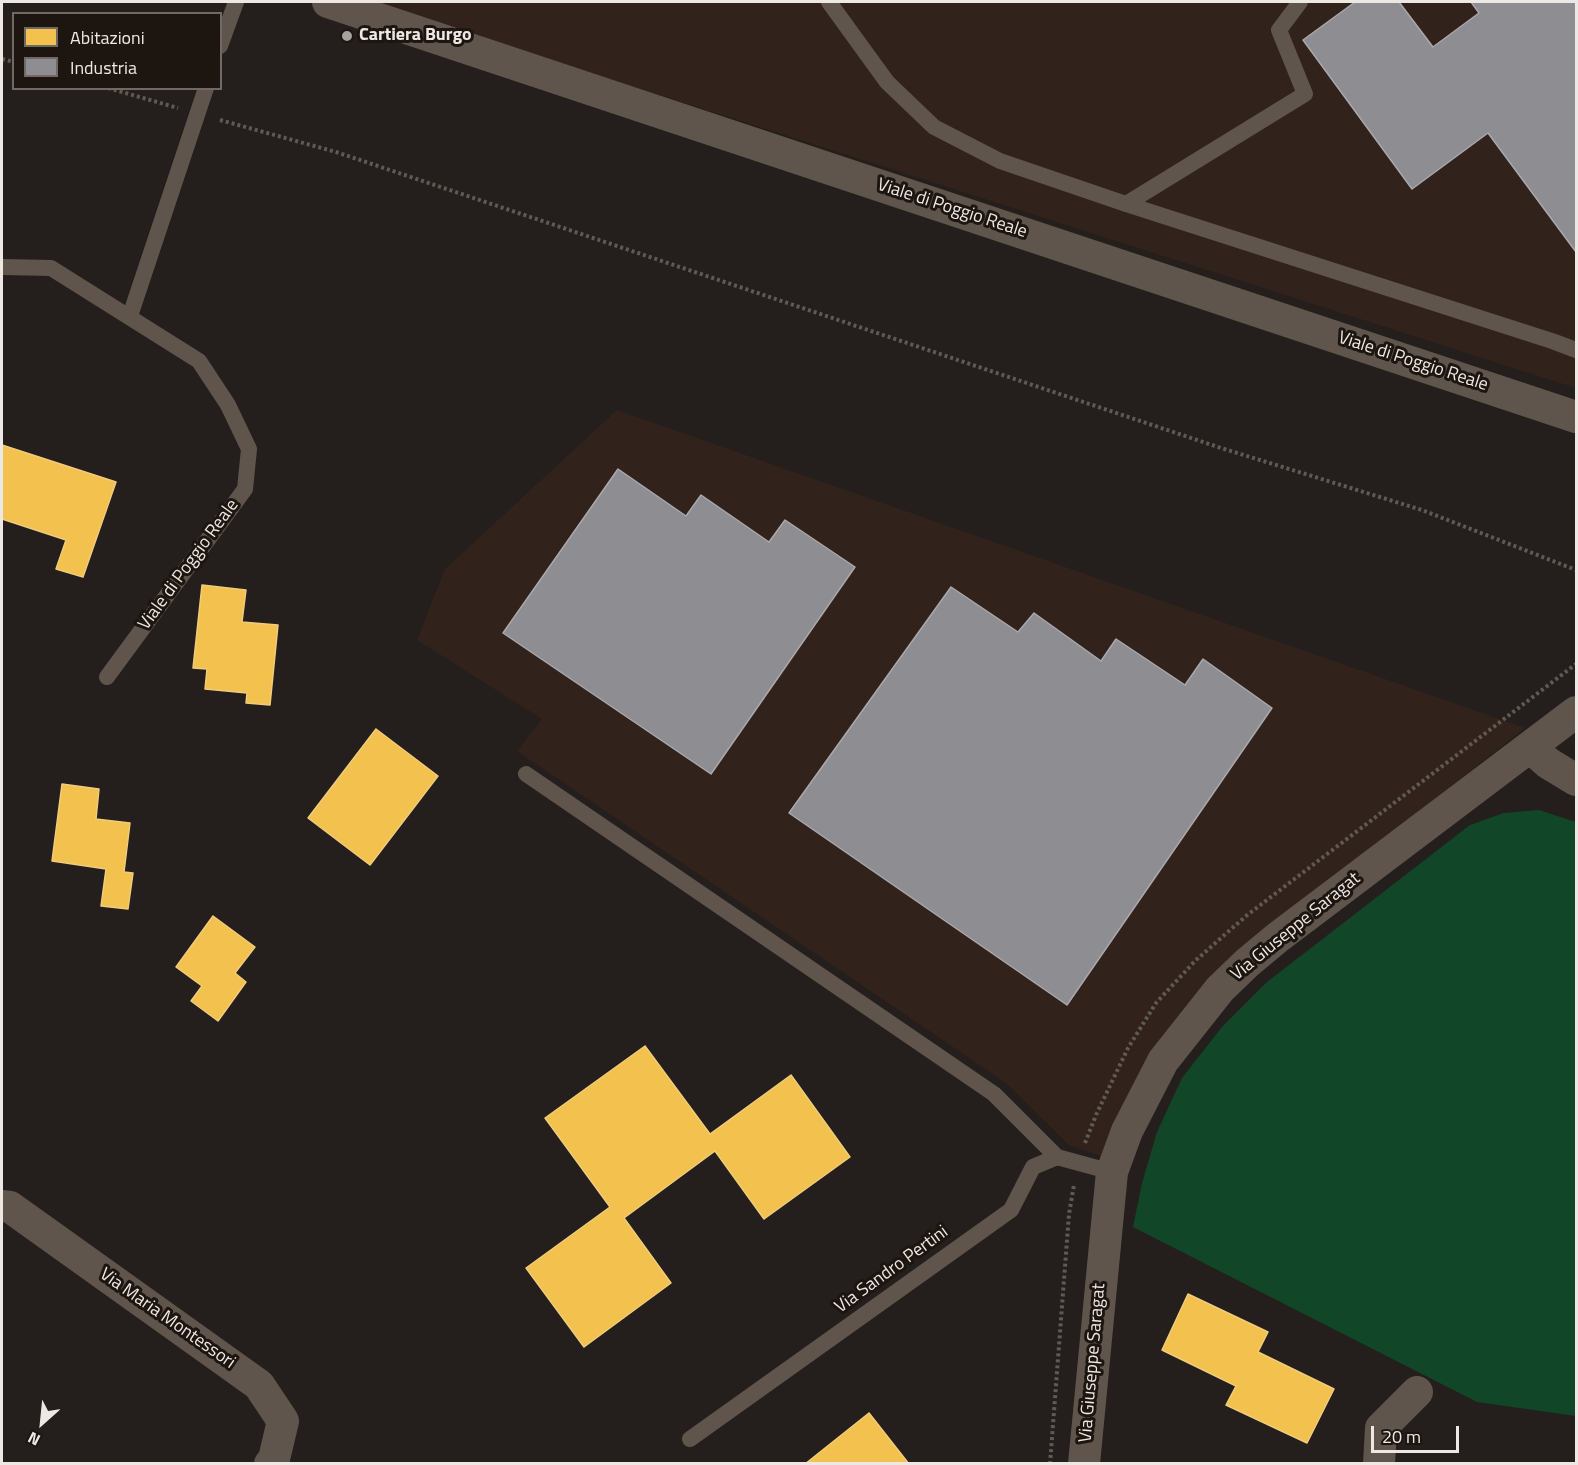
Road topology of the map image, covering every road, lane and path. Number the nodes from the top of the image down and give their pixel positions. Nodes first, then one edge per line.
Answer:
1 (236, 2) edge
2 (328, 2) edge
3 (829, 2) edge
4 (1300, 2) edge
5 (222, 40) edge
6 (115, 90) edge
7 (205, 90) edge
8 (198, 113) junction
9 (1126, 204) junction
10 (2, 267) edge
11 (130, 316) junction
12 (1575, 348) edge
13 (1576, 417) edge
14 (1576, 570) edge
15 (107, 677) dead end
16 (1576, 712) edge
17 (1530, 747) junction
18 (526, 774) dead end
19 (1576, 780) edge
20 (1057, 1157) junction
21 (1112, 1172) junction
22 (2, 1206) edge
23 (1417, 1392) dead end
24 (690, 1439) dead end
25 (270, 1464) edge
26 (1084, 1464) edge
27 (1379, 1464) edge

1 - 5 lane
2 - 13 street, Viale di Poggio Reale
3 - 9 lane
4 - 9 lane
6 - 8 path
7 - 8 lane
8 - 11 lane
8 - 14 path
9 - 12 lane
10 - 11 lane, Viale di Poggio Reale
11 - 15 lane, Viale di Poggio Reale
16 - 17 street, Via Giuseppe Saragat
17 - 19 street
17 - 21 street, Via Giuseppe Saragat
18 - 20 lane
20 - 21 lane
20 - 24 lane, Via Sandro Pertini
21 - 26 street, Via Giuseppe Saragat
22 - 25 street, Via Maria Montessori
23 - 27 street

